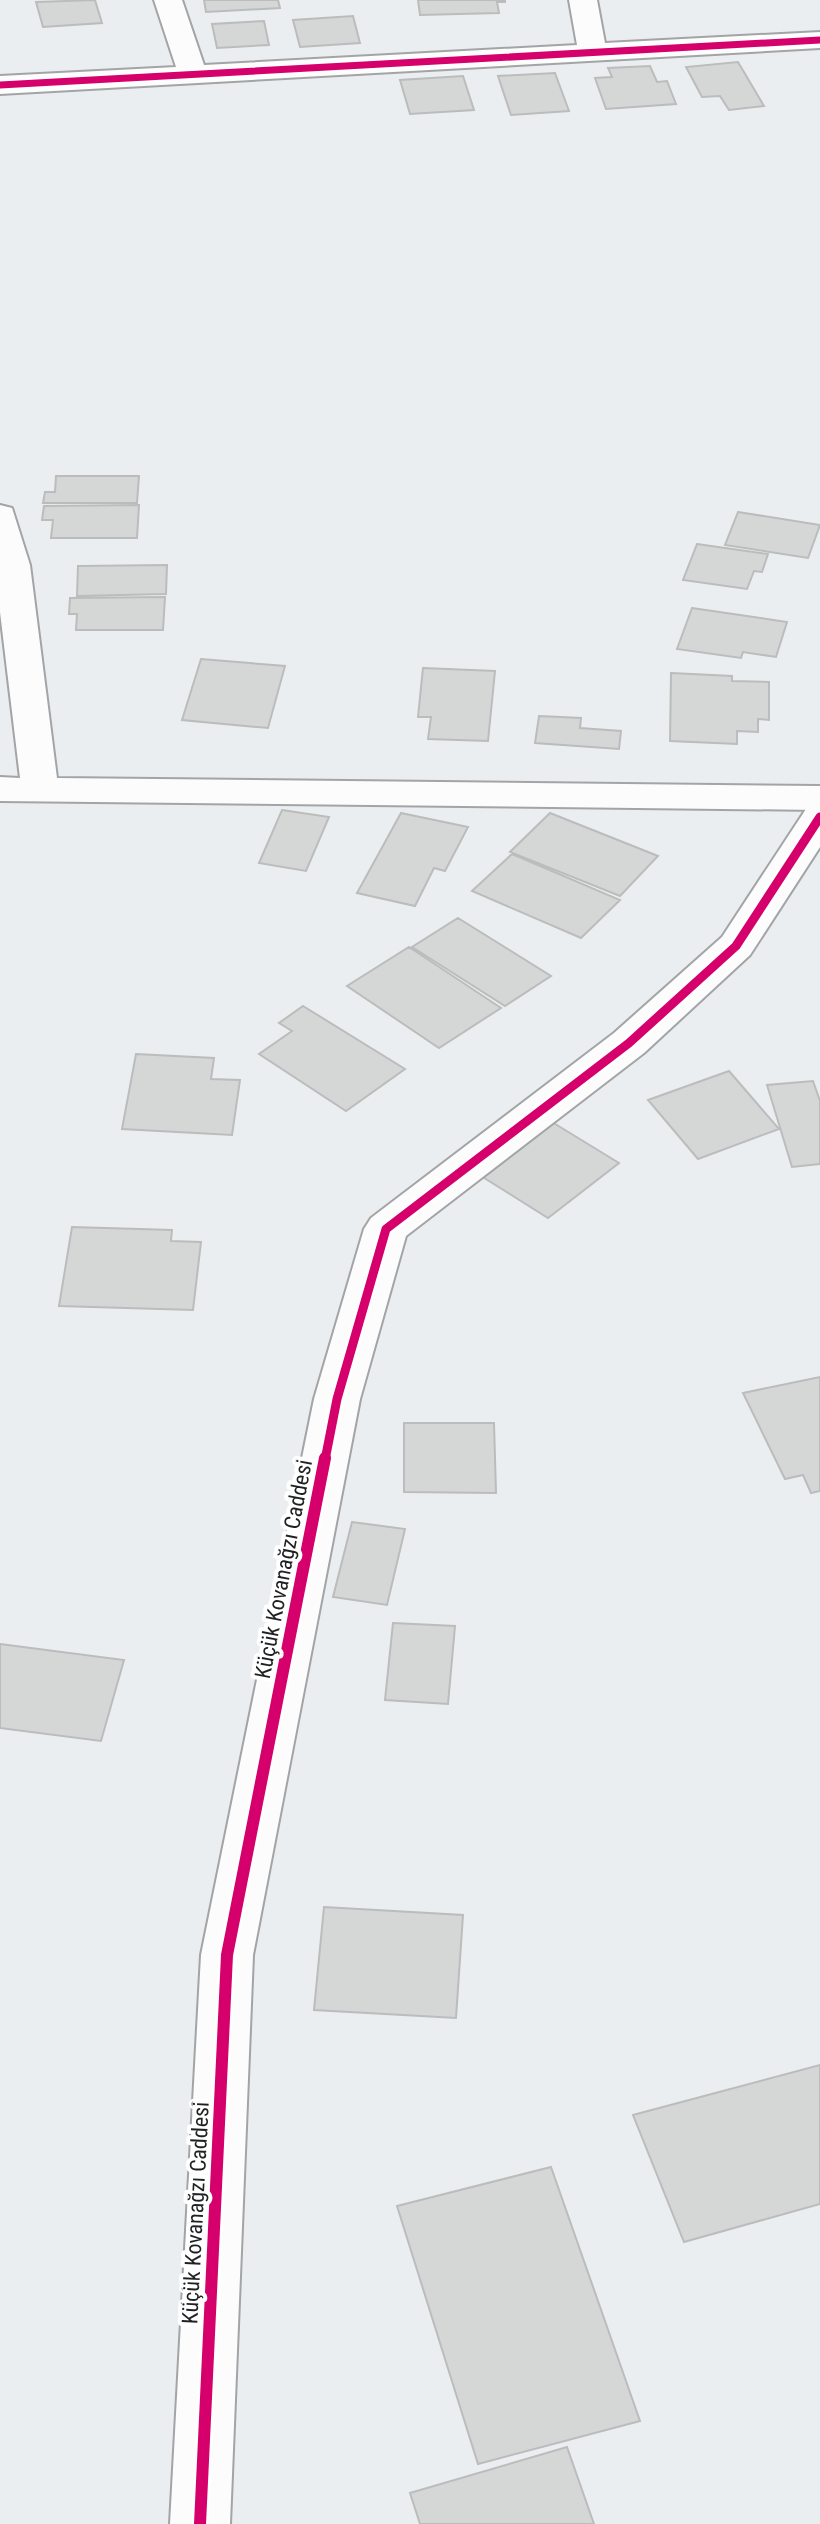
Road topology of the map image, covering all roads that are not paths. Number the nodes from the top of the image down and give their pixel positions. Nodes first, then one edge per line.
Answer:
1 (168, 0) edge
2 (583, 0) edge
3 (820, 40) edge
4 (592, 52) junction
5 (193, 75) junction
6 (0, 85) edge
7 (0, 515) edge
8 (0, 789) edge
9 (40, 790) junction
10 (820, 798) edge
11 (820, 817) edge
12 (200, 2524) edge

1 - 5 street
2 - 4 street
3 - 4 street
4 - 5 street
5 - 6 street
7 - 9 street
8 - 9 street
9 - 10 street
11 - 12 street, Küçük Kovanağzı Caddesi

